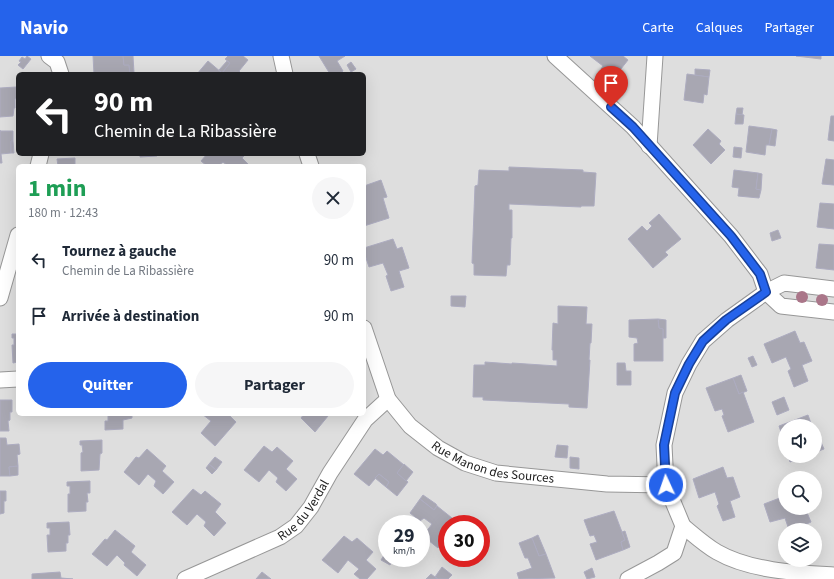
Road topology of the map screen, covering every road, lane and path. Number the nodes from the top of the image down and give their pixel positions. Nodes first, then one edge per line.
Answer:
1 (281, 56) edge
2 (555, 56) edge
3 (655, 56) edge
4 (285, 72) edge
5 (649, 146) junction
6 (16, 242) edge
7 (834, 289) edge
8 (766, 292) junction
9 (0, 298) edge
10 (834, 312) edge
11 (366, 340) edge
12 (368, 353) edge
13 (16, 379) edge
14 (0, 380) edge
15 (388, 399) junction
16 (666, 485) junction
17 (683, 526) junction
18 (834, 575) edge
19 (185, 579) edge
20 (628, 579) edge

1 - 4 street
2 - 5 street
3 - 5 street
5 - 8 street
6 - 9 street
7 - 8 street
8 - 10 street
8 - 16 street
11 - 12 street, Rue Manon des Sources
12 - 15 street, Rue Manon des Sources
13 - 14 street
15 - 16 street, Rue Manon des Sources
15 - 19 street, Rue du Verdal
16 - 17 street
17 - 18 street
17 - 20 street

